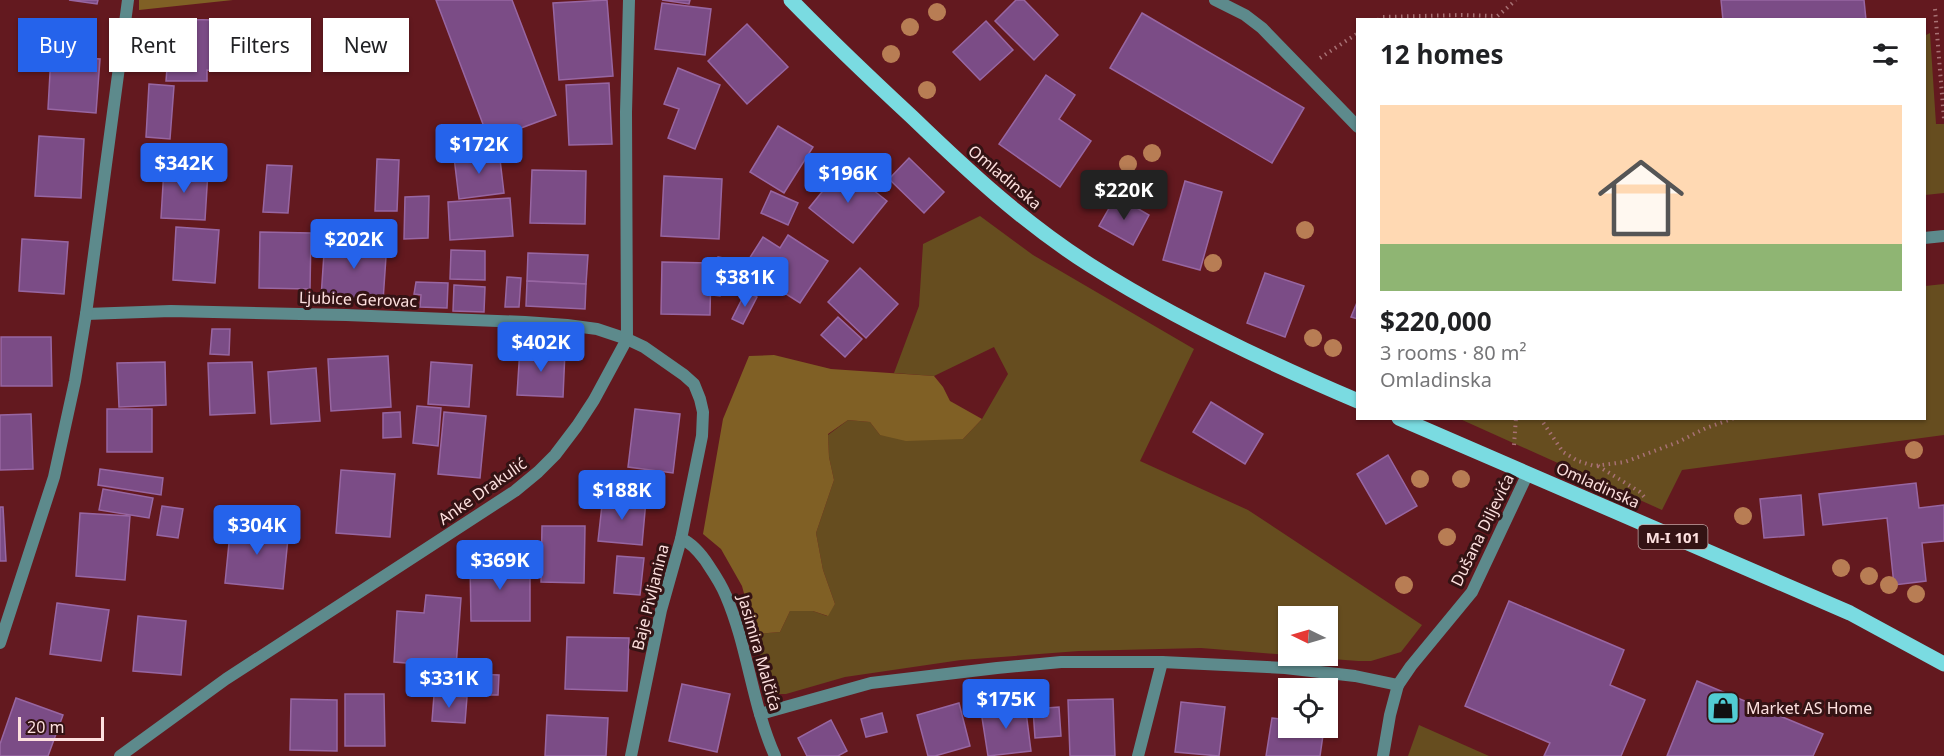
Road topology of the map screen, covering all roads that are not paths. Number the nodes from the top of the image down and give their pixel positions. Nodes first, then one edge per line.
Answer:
1 (128, 0) edge
2 (629, 0) edge
3 (791, 0) edge
4 (1215, 0) edge
5 (1356, 125) edge
6 (1944, 236) edge
7 (1926, 238) edge
8 (86, 314) junction
9 (627, 339) junction
10 (1356, 400) edge
11 (1404, 420) edge
12 (1528, 473) junction
13 (681, 539) junction
14 (0, 643) edge
15 (1162, 662) junction
16 (1944, 664) edge
17 (1398, 685) junction
18 (760, 714) junction
19 (120, 756) edge
20 (631, 756) edge
21 (775, 756) edge
22 (1137, 756) edge
23 (1383, 756) edge

1 - 8 street
2 - 9 street, Anke Drakulić
3 - 10 main road, Omladinska
4 - 5 street
6 - 7 street
8 - 9 street, Ljubice Gerovac
8 - 14 street
9 - 13 street, Baje Pivljanina
9 - 19 street, Anke Drakulić
11 - 12 main road, Omladinska / M-I 101
12 - 16 main road, Omladinska / M-I 101
12 - 17 street, Dušana Diljevića
13 - 18 street, Jasimira Malčića
13 - 20 street, Baje Pivljanina
15 - 17 street
15 - 18 street
15 - 22 street
17 - 23 street
18 - 21 street, Jasimira Malčića

